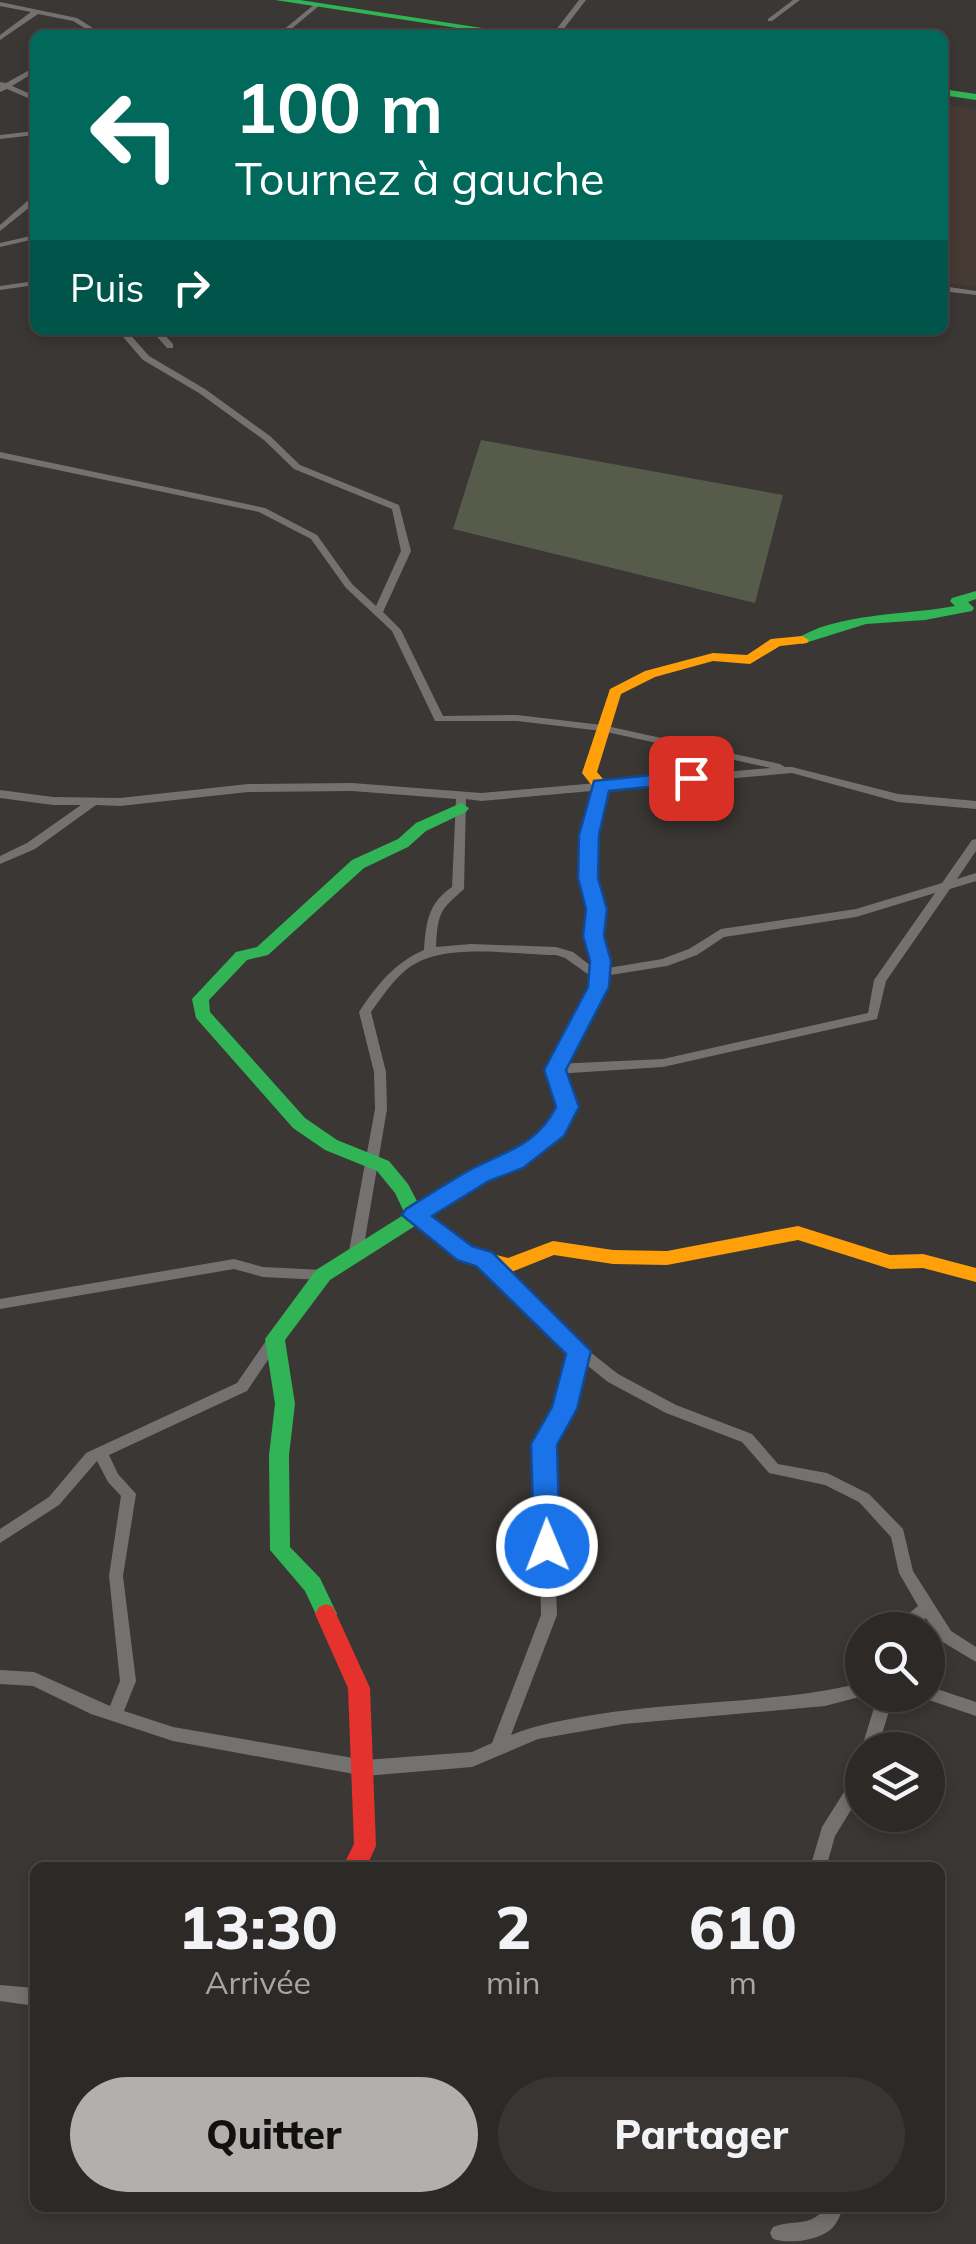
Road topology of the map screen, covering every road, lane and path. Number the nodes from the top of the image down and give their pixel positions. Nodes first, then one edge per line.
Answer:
1 (282, 0) edge
2 (583, 0) edge
3 (798, 0) edge
4 (0, 4) edge
5 (317, 5) junction
6 (37, 11) junction
7 (770, 20) dead end
8 (93, 30) edge
9 (286, 30) edge
10 (489, 30) edge
11 (559, 30) edge
12 (0, 38) edge
13 (30, 71) edge
14 (3, 87) edge
15 (948, 93) edge
16 (30, 97) edge
17 (976, 97) edge
18 (30, 134) edge
19 (0, 141) edge
20 (30, 203) edge
21 (0, 229) edge
22 (30, 238) edge
23 (0, 245) edge
24 (30, 284) edge
25 (0, 288) edge
26 (948, 289) edge
27 (976, 293) edge
28 (125, 335) edge
29 (160, 335) edge
30 (170, 346) dead end
31 (0, 455) edge
32 (976, 595) edge
33 (378, 612) junction
34 (602, 728) junction
35 (792, 770) junction
36 (601, 786) junction
37 (0, 794) edge
38 (92, 802) junction
39 (461, 802) junction
40 (976, 805) edge
41 (976, 843) edge
42 (0, 860) edge
43 (976, 878) edge
44 (948, 884) junction
45 (430, 950) junction
46 (599, 975) junction
47 (555, 1070) junction
48 (369, 1162) junction
49 (414, 1215) junction
50 (356, 1252) junction
51 (484, 1259) junction
52 (324, 1274) junction
53 (976, 1275) edge
54 (0, 1304) edge
55 (275, 1339) junction
56 (579, 1351) junction
57 (100, 1453) junction
58 (0, 1537) edge
59 (928, 1607) junction
60 (922, 1612) edge
61 (976, 1655) edge
62 (0, 1676) edge
63 (845, 1694) edge
64 (945, 1699) edge
65 (976, 1709) edge
66 (114, 1715) junction
67 (498, 1748) junction
68 (365, 1768) junction
69 (845, 1805) edge
70 (356, 1862) edge
71 (820, 1862) edge
72 (0, 1993) edge
73 (30, 1996) edge
74 (832, 2212) edge
75 (779, 2232) dead end

1 - 5 street
2 - 11 street
3 - 7 street
4 - 6 street
5 - 9 street
5 - 10 street
6 - 8 street
6 - 12 street
13 - 14 street
14 - 16 street
15 - 17 street
18 - 19 street
20 - 21 street
22 - 23 street
24 - 25 street
26 - 27 street
28 - 33 street
29 - 30 street
31 - 33 street
32 - 34 street
33 - 34 street
34 - 35 street
34 - 36 street
35 - 36 street
35 - 40 street
36 - 39 street
36 - 46 street
37 - 38 street
38 - 39 street
38 - 42 street
39 - 45 street
39 - 48 street
41 - 44 street
43 - 44 street
44 - 46 street
44 - 47 street
45 - 46 street
45 - 48 street
46 - 47 street
47 - 49 street
48 - 49 street
48 - 50 street
49 - 50 street
49 - 51 street
50 - 52 street
51 - 53 street
51 - 56 street
52 - 54 street
52 - 55 street
55 - 57 street
55 - 68 street
56 - 59 street
56 - 67 street
57 - 58 street
57 - 66 street
59 - 60 street
59 - 61 street
62 - 66 street
63 - 67 street
64 - 65 street
66 - 68 street
67 - 68 street
68 - 70 street
69 - 71 street
72 - 73 street
74 - 75 street

